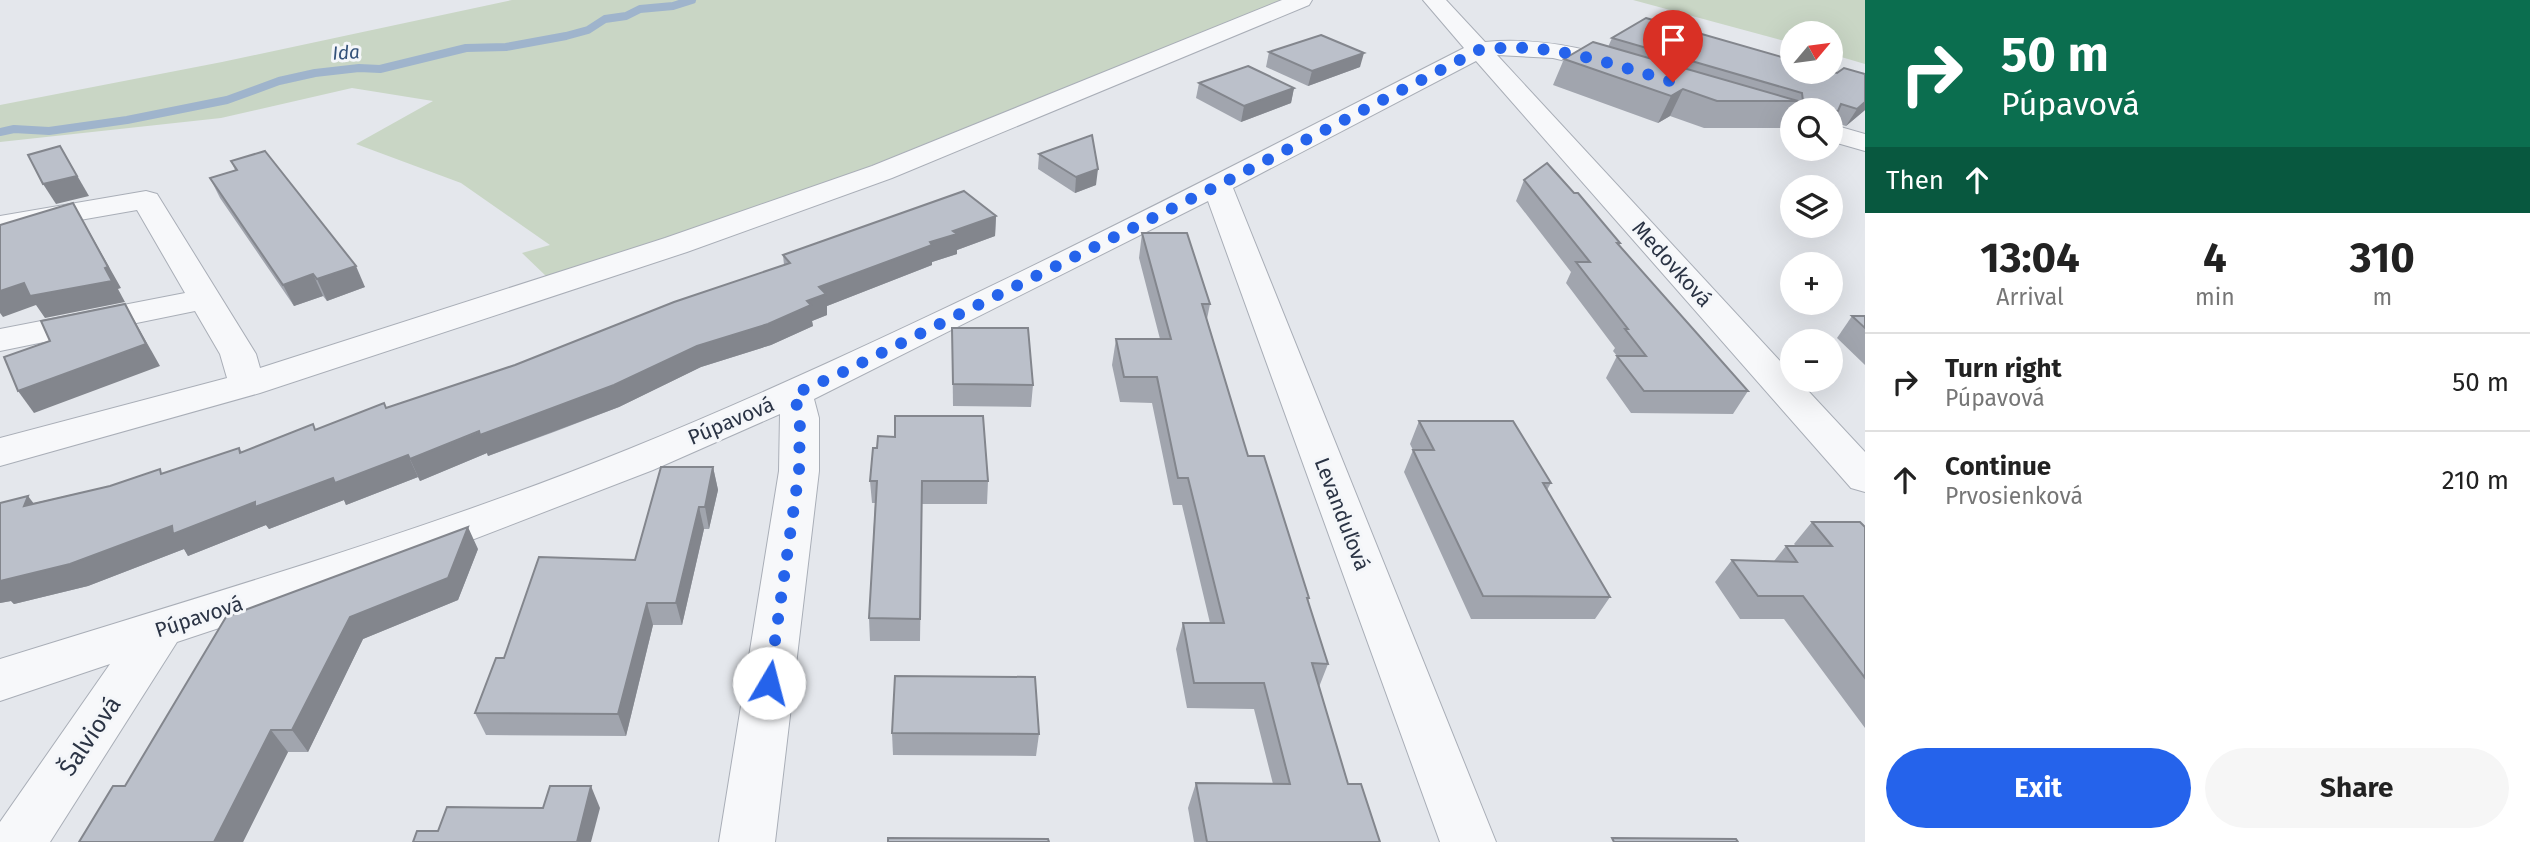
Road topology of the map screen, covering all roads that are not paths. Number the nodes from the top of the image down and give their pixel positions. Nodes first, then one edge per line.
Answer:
1 (1301, 0) edge
2 (1434, 0) edge
3 (1479, 50) junction
4 (1648, 75) edge
5 (1843, 136) edge
6 (1865, 143) edge
7 (1217, 186) junction
8 (0, 225) edge
9 (204, 299) junction
10 (0, 340) edge
11 (247, 385) junction
12 (794, 394) junction
13 (0, 452) edge
14 (1865, 478) edge
15 (160, 629) junction
16 (0, 680) edge
17 (19, 842) edge
18 (747, 842) edge
19 (1468, 842) edge

1 - 11 street
2 - 3 street
3 - 4 street
3 - 7 street, Púpavová
3 - 14 street, Medovková
5 - 6 street
7 - 12 street, Púpavová
7 - 19 street, Levanduľová
8 - 9 street
9 - 10 street
9 - 11 street
11 - 13 street
12 - 15 street, Púpavová
12 - 18 street
15 - 16 street, Púpavová
15 - 17 street, Šalviová

